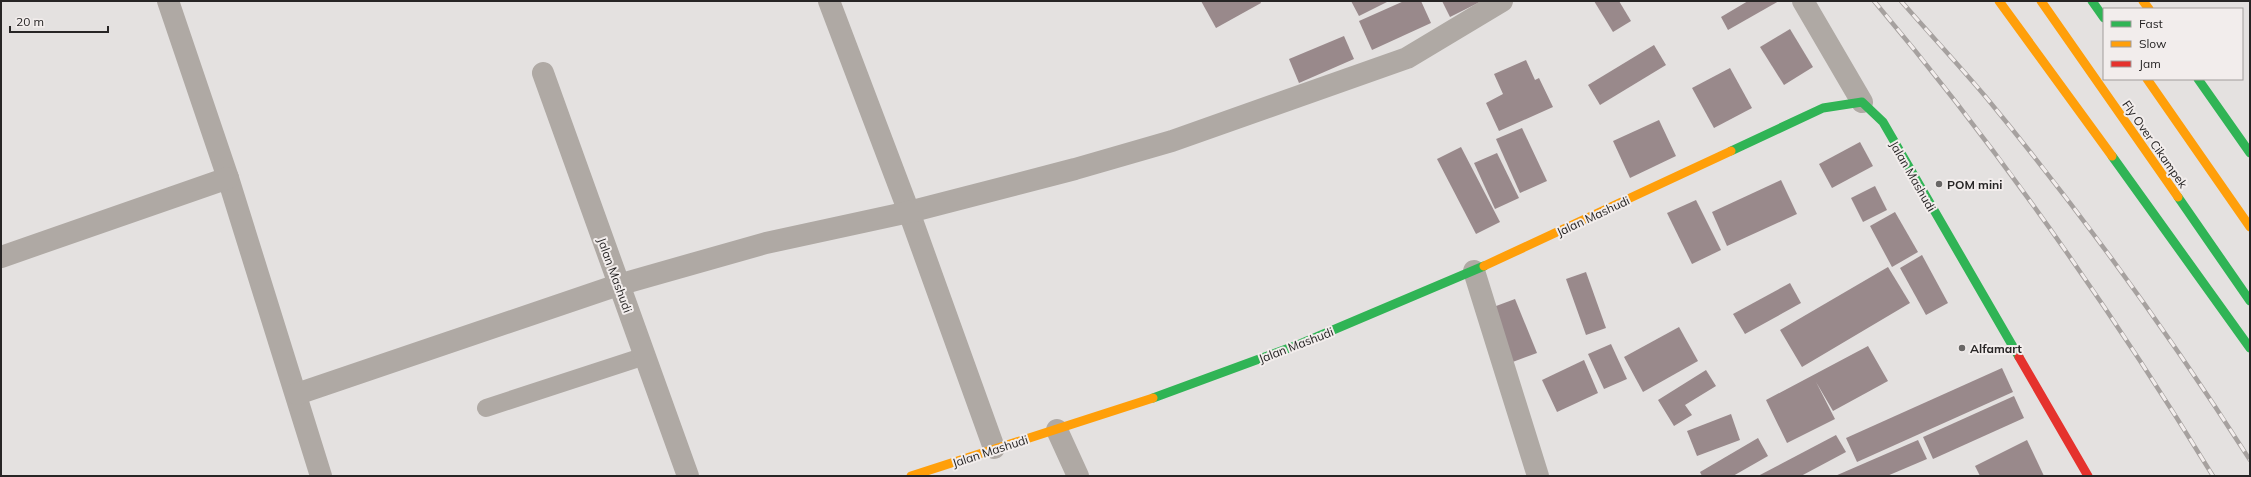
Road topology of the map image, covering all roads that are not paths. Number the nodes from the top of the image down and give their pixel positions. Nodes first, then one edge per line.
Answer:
1 (168, 1) edge
2 (829, 1) edge
3 (1502, 1) edge
4 (1803, 1) edge
5 (1999, 1) edge
6 (2041, 1) edge
7 (2092, 1) edge
8 (2103, 17) edge
9 (543, 73) dead end
10 (2148, 80) edge
11 (2199, 80) edge
12 (1862, 102) junction
13 (2250, 153) edge
14 (228, 178) junction
15 (909, 212) junction
16 (2250, 227) edge
17 (1, 257) edge
18 (1474, 271) junction
19 (618, 285) junction
20 (2250, 301) edge
21 (2250, 348) edge
22 (645, 356) junction
23 (297, 394) junction
24 (486, 408) dead end
25 (1057, 430) junction
26 (994, 448) junction
27 (321, 476) edge
28 (688, 476) edge
29 (910, 476) edge
30 (1078, 476) edge
31 (1538, 476) edge
32 (2088, 476) edge

1 - 14 street
2 - 15 street
3 - 15 street
4 - 12 street
5 - 21 main road
6 - 20 main road, Fly Over Cikampek
7 - 8 main road
9 - 19 street, Jalan Mashudi
10 - 16 main road
11 - 13 main road
12 - 18 main road, Jalan Mashudi
12 - 32 main road, Jalan Mashudi
14 - 17 street
14 - 23 street
15 - 19 street
15 - 26 street
18 - 25 main road, Jalan Mashudi
18 - 31 street
19 - 22 street, Jalan Mashudi
19 - 23 street
22 - 24 lane
22 - 28 street, Jalan Mashudi
23 - 27 street
25 - 26 main road, Jalan Mashudi
25 - 30 street
26 - 29 main road, Jalan Mashudi

